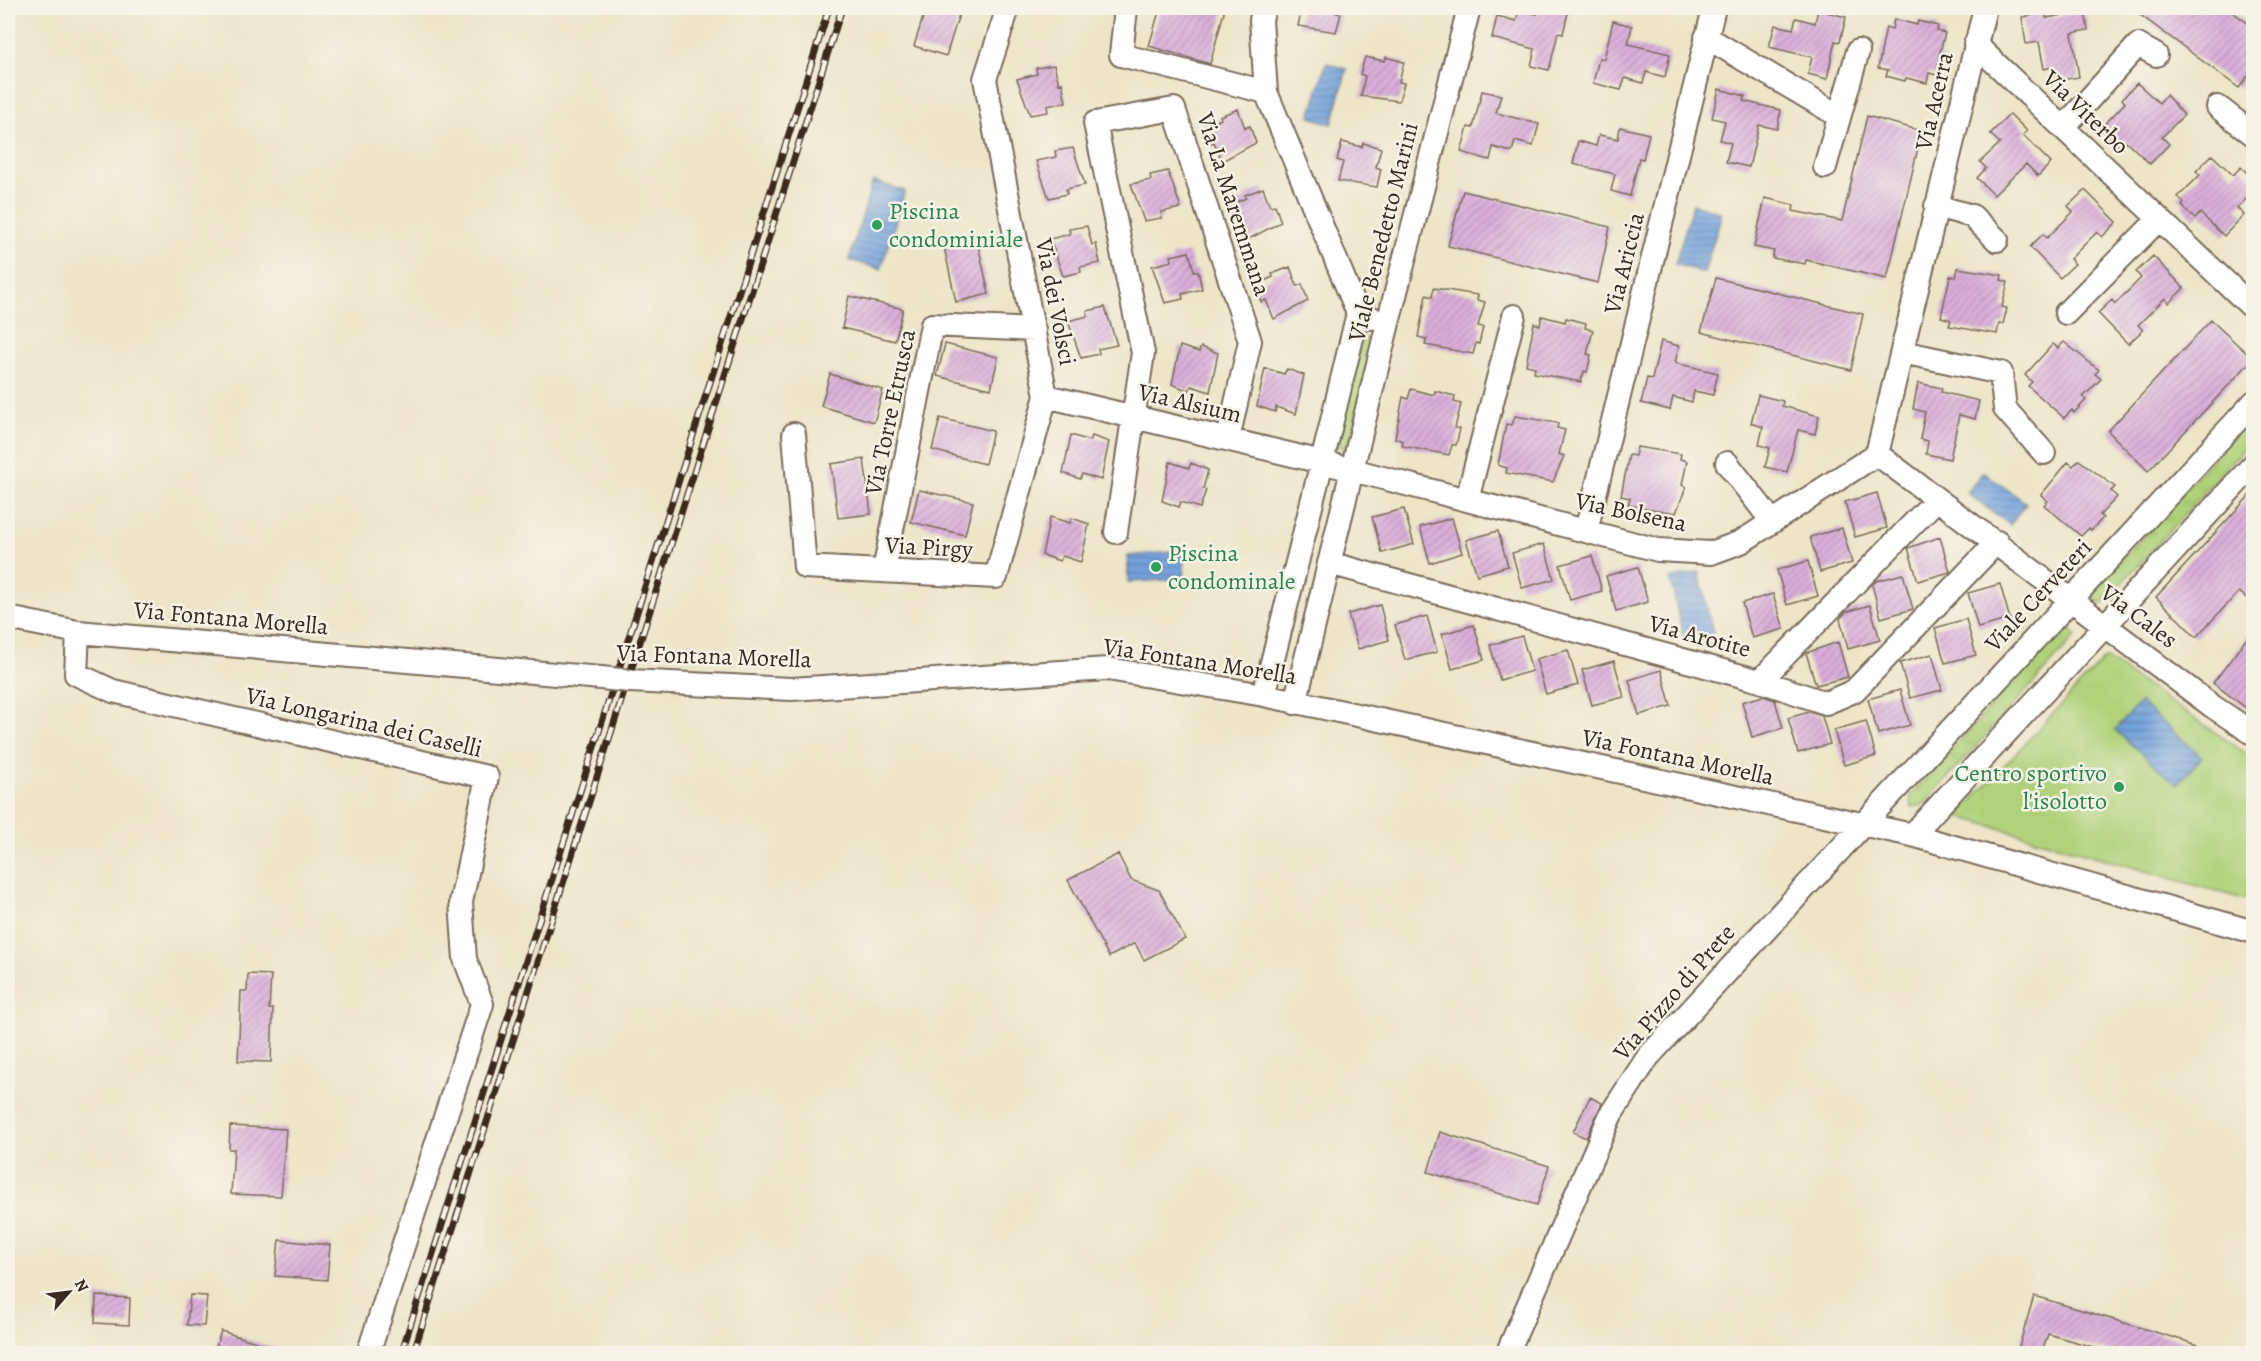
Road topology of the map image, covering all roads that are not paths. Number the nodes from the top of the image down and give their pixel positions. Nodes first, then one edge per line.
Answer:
1 (1008, 8) edge
2 (1126, 8) edge
3 (1264, 8) edge
4 (1469, 8) edge
5 (1714, 8) edge
6 (1985, 8) edge
7 (1706, 37) junction
8 (1975, 44) junction
9 (1858, 51) dead end
10 (2156, 55) dead end
11 (1266, 92) junction
12 (2218, 107) dead end
13 (1839, 116) junction
14 (2063, 128) junction
15 (2253, 135) edge
16 (1825, 167) dead end
17 (1936, 206) junction
18 (2159, 219) junction
19 (1997, 240) dead end
20 (2253, 309) edge
21 (1358, 313) junction
22 (2066, 314) dead end
23 (1514, 316) dead end
24 (1388, 323) junction
25 (1034, 330) junction
26 (1902, 352) junction
27 (1046, 396) junction
28 (2253, 402) edge
29 (1132, 417) junction
30 (794, 434) dead end
31 (1228, 439) junction
32 (2044, 453) dead end
33 (1877, 454) junction
34 (1322, 462) junction
35 (1727, 463) dead end
36 (2253, 464) edge
37 (1352, 471) junction
38 (1467, 500) junction
39 (1936, 500) junction
40 (1771, 520) junction
41 (1587, 531) junction
42 (1116, 532) dead end
43 (1997, 542) junction
44 (1329, 563) junction
45 (884, 571) junction
46 (2071, 599) junction
47 (8, 618) edge
48 (2106, 624) junction
49 (78, 632) junction
50 (1760, 681) junction
51 (1264, 695) junction
52 (1295, 703) junction
53 (2253, 734) edge
54 (1862, 824) junction
55 (1912, 835) junction
56 (2253, 932) edge
57 (368, 1353) edge
58 (1507, 1353) edge

1 - 25 street, Via dei Volsci
2 - 11 street
3 - 11 street
4 - 24 street, Viale Benedetto Marini
5 - 7 street, Via Ariccia
6 - 8 street, Via Acerra
7 - 13 street
7 - 41 street, Via Ariccia
8 - 14 street, Via Viterbo
8 - 17 street, Via Acerra
9 - 13 street
10 - 14 street
11 - 21 street
12 - 15 street
13 - 16 street
14 - 18 street, Via Viterbo
17 - 19 street
17 - 26 street, Via Acerra
18 - 20 street, Via Viterbo
18 - 22 street
21 - 24 street
21 - 34 street, Viale Benedetto Marini
23 - 38 street
24 - 37 street, Viale Benedetto Marini
25 - 27 street, Via dei Volsci
25 - 45 street, Via Torre Etrusca
26 - 32 street
26 - 33 street, Via Acerra
27 - 29 street, Via Alsium
27 - 45 street, Via Pirgy
28 - 46 street, Viale Cerveteri
29 - 31 street, Via Alsium
29 - 31 street, Via La Maremmana
29 - 42 street
30 - 45 street, Via Pirgy
31 - 34 street, Via Alsium
33 - 39 street, Via Cales
33 - 40 street, Via Bolsena
34 - 37 street, Via Alsium
34 - 51 street, Viale Benedetto Marini
35 - 40 street
36 - 48 street
37 - 38 street, Via Bolsena
37 - 44 street, Viale Benedetto Marini
38 - 41 street, Via Bolsena
39 - 43 street, Via Cales
39 - 50 street
40 - 41 street, Via Bolsena
43 - 46 street, Via Cales
43 - 50 street, Via Arotite
44 - 50 street, Via Arotite
44 - 52 street, Viale Benedetto Marini
46 - 48 street, Via Cales
46 - 54 street, Viale Cerveteri
47 - 49 street, Via Fontana Morella
48 - 53 street, Via Cales
48 - 55 street
49 - 51 street, Via Fontana Morella, bridge
49 - 57 street, Via Longarina dei Caselli
51 - 52 street, Via Fontana Morella
52 - 54 street, Via Fontana Morella
54 - 55 street, Via Fontana Morella
54 - 58 street, Via Pizzo di Prete
55 - 56 street, Via Fontana Morella

